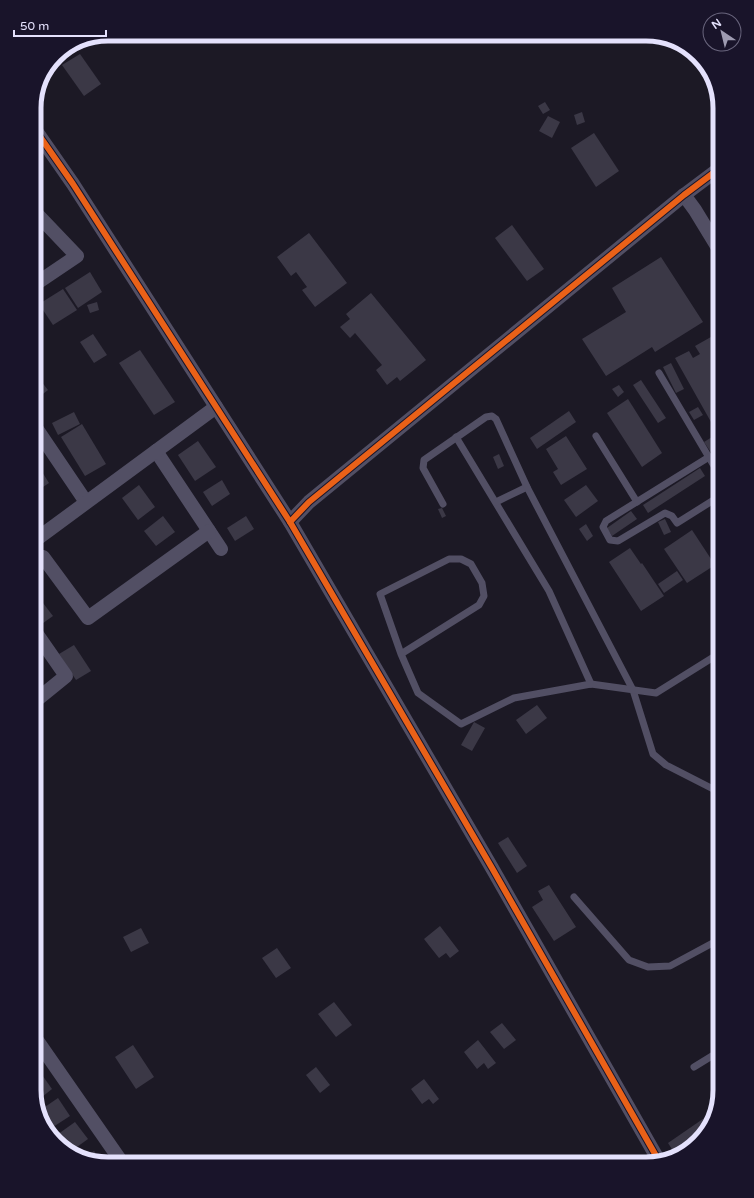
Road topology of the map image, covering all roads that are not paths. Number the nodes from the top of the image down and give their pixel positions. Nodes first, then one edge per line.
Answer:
1 (41, 138) edge
2 (713, 173) edge
3 (684, 195) junction
4 (41, 217) edge
5 (713, 240) edge
6 (41, 280) edge
7 (659, 373) dead end
8 (216, 407) junction
9 (41, 436) edge
10 (596, 436) dead end
11 (456, 438) junction
12 (156, 451) junction
13 (709, 457) junction
14 (713, 464) edge
15 (527, 487) junction
16 (713, 500) edge
17 (86, 502) junction
18 (496, 502) junction
19 (637, 502) junction
20 (443, 504) dead end
21 (290, 522) junction
22 (209, 531) junction
23 (41, 532) edge
24 (221, 550) dead end
25 (43, 557) dead end
26 (41, 640) edge
27 (401, 654) junction
28 (713, 657) edge
29 (591, 684) junction
30 (633, 690) junction
31 (41, 696) edge
32 (713, 789) edge
33 (574, 897) dead end
34 (713, 943) edge
35 (41, 1046) edge
36 (713, 1055) edge
37 (694, 1067) dead end
38 (656, 1156) edge
39 (118, 1157) edge

1 - 8 street
2 - 3 street
3 - 5 street
3 - 21 street
4 - 6 street
7 - 13 lane
8 - 12 street
8 - 21 street
9 - 17 street
10 - 19 lane
11 - 15 lane
11 - 18 lane
11 - 20 lane
12 - 17 street
12 - 22 street
13 - 14 lane
13 - 19 lane
15 - 18 lane
15 - 30 lane
16 - 19 lane
17 - 23 street
18 - 29 lane
21 - 38 street
22 - 24 street
22 - 25 street
26 - 31 street
27 - 27 lane
27 - 29 lane
28 - 30 lane
29 - 30 lane
30 - 32 lane
33 - 34 lane
35 - 39 street
36 - 37 lane

